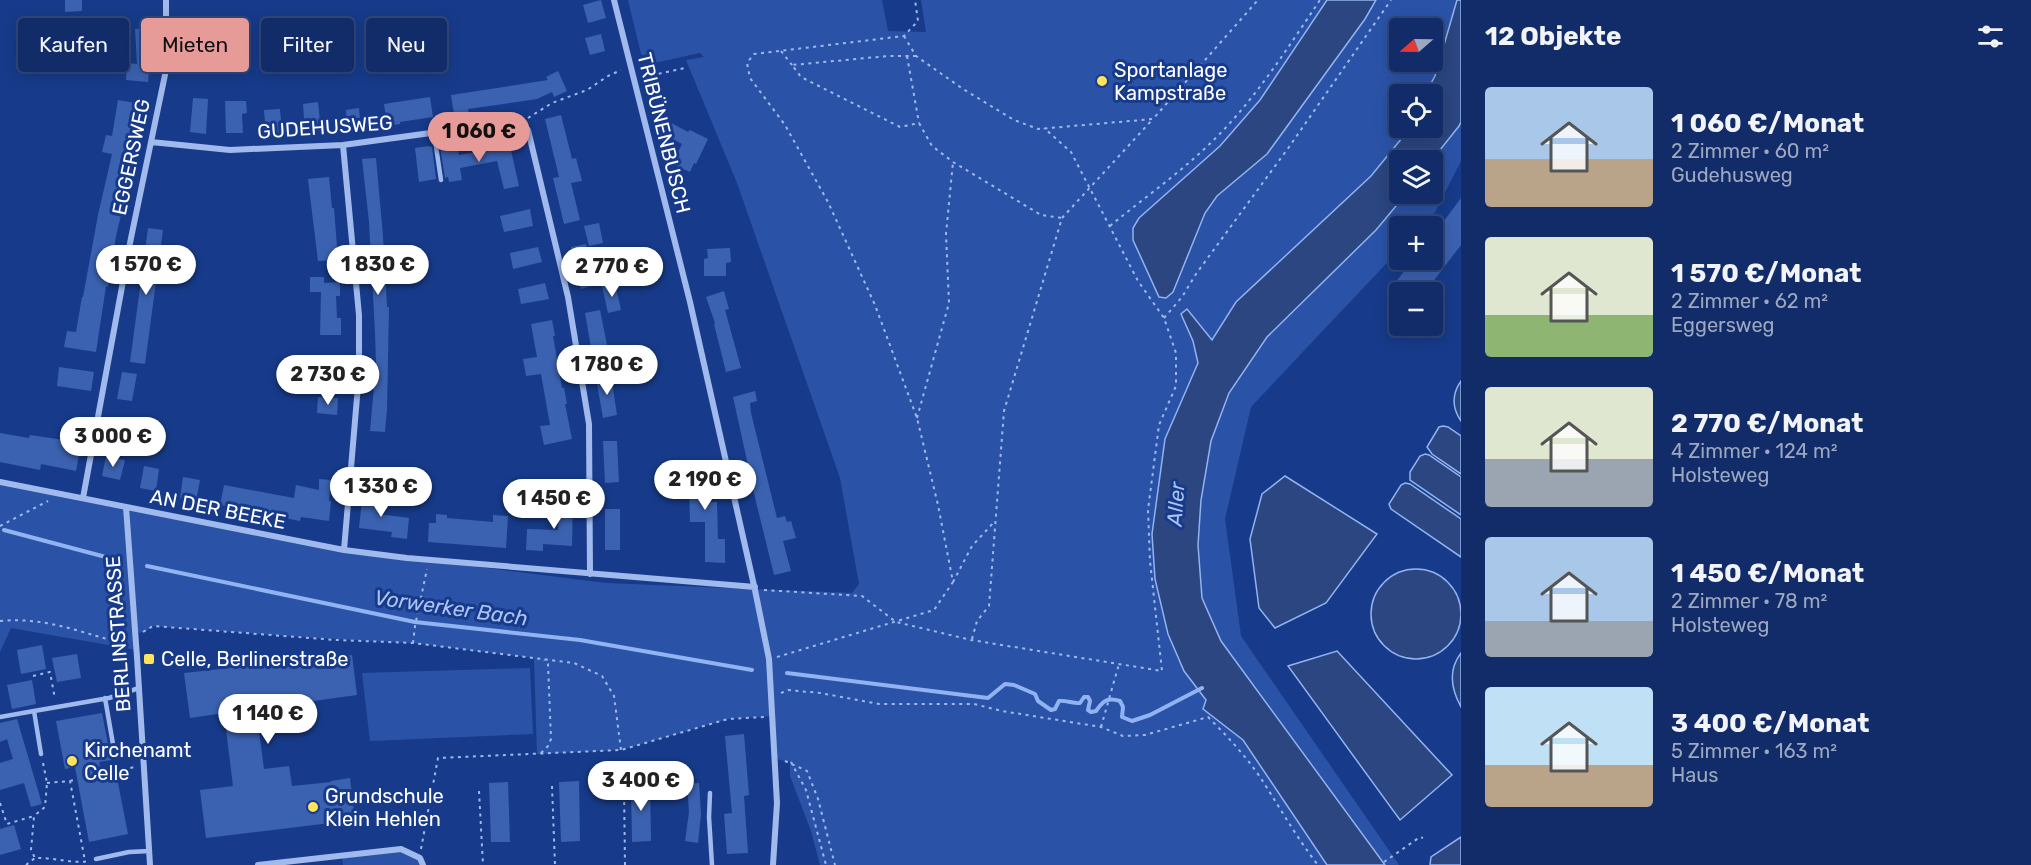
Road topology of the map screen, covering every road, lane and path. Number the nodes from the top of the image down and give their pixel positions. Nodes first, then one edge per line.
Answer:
1 (166, 0) edge
2 (614, 0) edge
3 (915, 0) edge
4 (1258, 0) edge
5 (1320, 0) edge
6 (1392, 0) edge
7 (904, 36) junction
8 (781, 51) junction
9 (907, 56) junction
10 (915, 56) junction
11 (792, 65) junction
12 (629, 67) junction
13 (685, 68) dead end
14 (632, 79) junction
15 (1153, 118) junction
16 (521, 123) junction
17 (919, 123) junction
18 (1044, 128) junction
19 (434, 133) junction
20 (152, 142) junction
21 (343, 145) junction
22 (953, 162) junction
23 (441, 180) dead end
24 (1089, 186) junction
25 (1062, 218) junction
26 (1110, 226) junction
27 (1164, 318) junction
28 (917, 418) junction
29 (0, 482) edge
30 (64, 493) junction
31 (82, 498) junction
32 (126, 507) junction
33 (996, 520) junction
34 (0, 526) edge
35 (344, 550) junction
36 (429, 559) junction
37 (590, 574) junction
38 (953, 582) junction
39 (755, 589) junction
40 (0, 621) edge
41 (896, 622) junction
42 (135, 633) junction
43 (971, 640) junction
44 (413, 643) junction
45 (768, 659) junction
46 (544, 660) junction
47 (1119, 664) junction
48 (55, 671) dead end
49 (50, 672) junction
50 (33, 676) dead end
51 (139, 688) junction
52 (772, 695) junction
53 (105, 699) junction
54 (57, 707) junction
55 (34, 711) junction
56 (773, 716) junction
57 (0, 717) edge
58 (1101, 727) junction
59 (621, 750) junction
60 (143, 753) junction
61 (541, 753) junction
62 (41, 754) joint
63 (144, 765) junction
64 (101, 774) dead end
65 (77, 779) dead end
66 (70, 781) junction
67 (47, 783) junction
68 (552, 786) dead end
69 (624, 786) dead end
70 (479, 791) dead end
71 (710, 793) dead end
72 (0, 803) edge
73 (2, 812) edge
74 (34, 816) junction
75 (1423, 838) dead end
76 (150, 851) junction
77 (34, 858) junction
78 (420, 858) junction
79 (96, 859) joint
80 (85, 861) junction
81 (1384, 862) dead end
82 (76, 864) edge
83 (26, 865) edge
84 (150, 865) edge
85 (258, 865) edge
86 (423, 865) edge
87 (483, 865) edge
88 (555, 865) edge
89 (625, 865) edge
90 (712, 865) edge
91 (773, 865) edge
92 (826, 865) edge
93 (835, 865) edge
94 (1318, 865) edge

1 - 20 street, EGGERSWEG
2 - 12 street, TRIBÜNENBUSCH
3 - 7 path
4 - 15 path
5 - 26 path
6 - 27 path
7 - 8 path
7 - 10 path
8 - 11 path
8 - 28 path
9 - 10 path
9 - 11 path
9 - 17 path
10 - 18 path
11 - 17 path
12 - 14 street, TRIBÜNENBUSCH
12 - 16 path
13 - 14 path
14 - 39 street, TRIBÜNENBUSCH
15 - 18 path
15 - 24 path
16 - 19 street, GUDEHUSWEG
16 - 37 street
17 - 22 path
18 - 24 path
19 - 21 street, GUDEHUSWEG
19 - 23 lane
20 - 21 street, GUDEHUSWEG
20 - 31 street, EGGERSWEG
21 - 35 street
22 - 25 path
22 - 28 path
24 - 25 path
24 - 26 path
25 - 33 path
26 - 27 path
27 - 47 path
28 - 38 path
29 - 30 street, AN DER BEEKE
30 - 31 street, AN DER BEEKE
30 - 34 path
31 - 32 street, AN DER BEEKE
32 - 35 street, AN DER BEEKE
32 - 42 street, BERLINSTRASSE
33 - 38 path
33 - 43 path
35 - 36 street, AN DER BEEKE
36 - 37 street, AN DER BEEKE
36 - 44 path
37 - 39 street, AN DER BEEKE
38 - 41 path
39 - 41 path
39 - 45 street, TRIBÜNENBUSCH
40 - 42 path
41 - 43 path
41 - 45 path
42 - 44 path
42 - 51 street, BERLINSTRASSE
43 - 47 path
44 - 46 path
45 - 52 street, TRIBÜNENBUSCH
46 - 59 path
46 - 61 path
47 - 58 path
48 - 49 path
49 - 50 path
49 - 54 path
51 - 53 lane
51 - 60 street, BERLINSTRASSE
52 - 56 street, TRIBÜNENBUSCH
52 - 58 path
53 - 54 lane
53 - 60 lane
54 - 55 lane
55 - 57 lane
55 - 62 lane
56 - 59 path
56 - 91 street, TRIBÜNENBUSCH
58 - 94 path
59 - 61 path
60 - 63 street, BERLINSTRASSE
61 - 78 path
62 - 67 path
63 - 64 path
63 - 76 street, BERLINSTRASSE
65 - 66 path
66 - 67 path
66 - 80 path
67 - 74 path
68 - 88 path
69 - 89 path
70 - 87 path
71 - 90 lane
72 - 73 path
73 - 74 path
74 - 77 path
75 - 81 path
76 - 79 lane
76 - 84 street, BERLINSTRASSE
77 - 82 path
77 - 83 path
78 - 85 street
78 - 86 street
79 - 80 path
80 - 82 path
92 - 93 path

